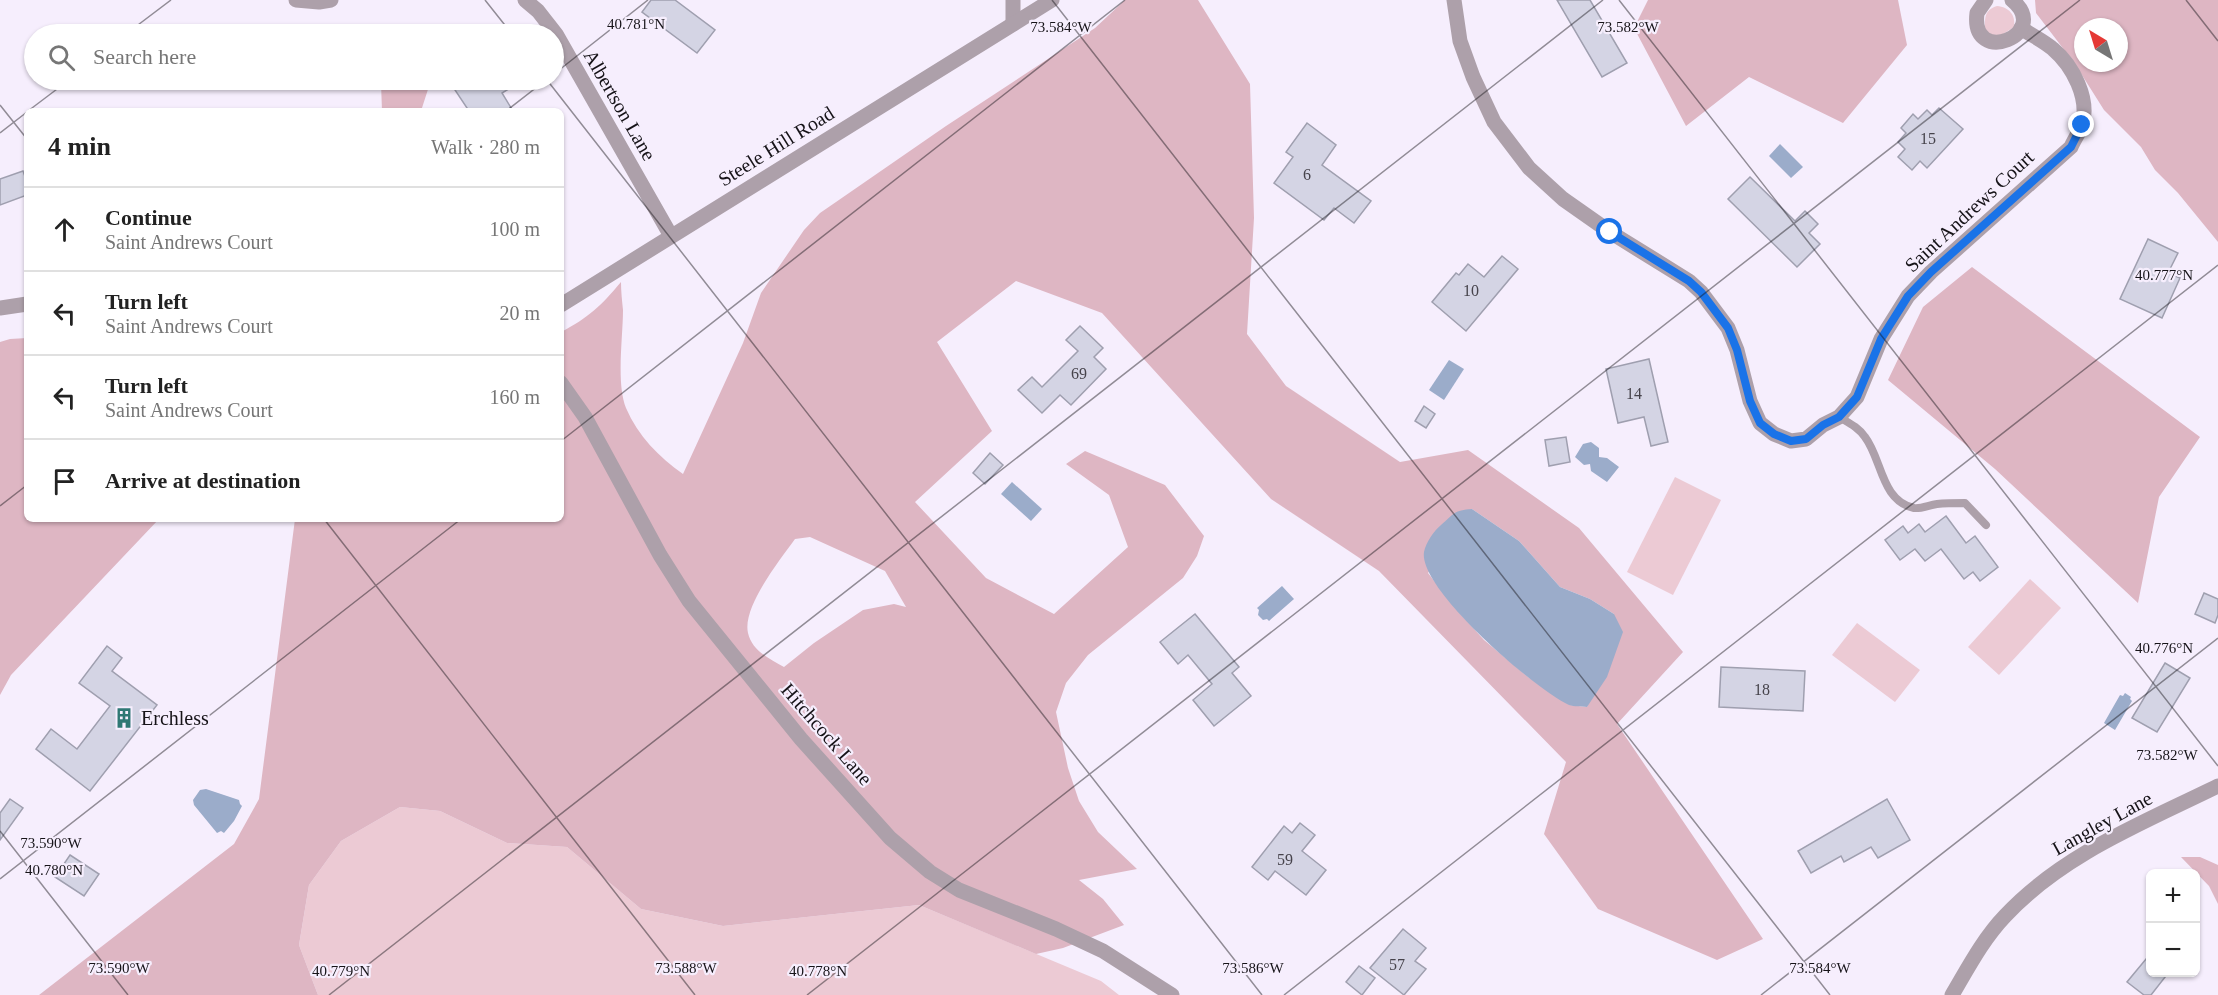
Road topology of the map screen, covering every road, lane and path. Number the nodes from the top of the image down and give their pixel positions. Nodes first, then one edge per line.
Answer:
1 (296, 0) edge
2 (331, 0) edge
3 (525, 0) edge
4 (1013, 0) edge
5 (1052, 0) edge
6 (1454, 0) edge
7 (1986, 0) edge
8 (2012, 0) edge
9 (548, 24) edge
10 (1013, 24) junction
11 (2021, 28) junction
12 (564, 48) edge
13 (671, 236) junction
14 (564, 303) edge
15 (24, 304) edge
16 (0, 308) edge
17 (564, 387) edge
18 (1839, 417) junction
19 (1986, 525) dead end
20 (2218, 786) edge
21 (1173, 995) edge
22 (1952, 995) edge

1 - 2 street
3 - 9 street, Albertson Lane
4 - 10 street
5 - 10 street, Steele Hill Road
6 - 18 street, Saint Andrews Court
7 - 11 street
8 - 11 street
10 - 13 street, Steele Hill Road
11 - 18 street, Saint Andrews Court
12 - 13 street, Albertson Lane
13 - 14 street, Steele Hill Road
15 - 16 street
17 - 21 street, Hitchcock Lane
18 - 19 lane
20 - 22 street, Langley Lane

